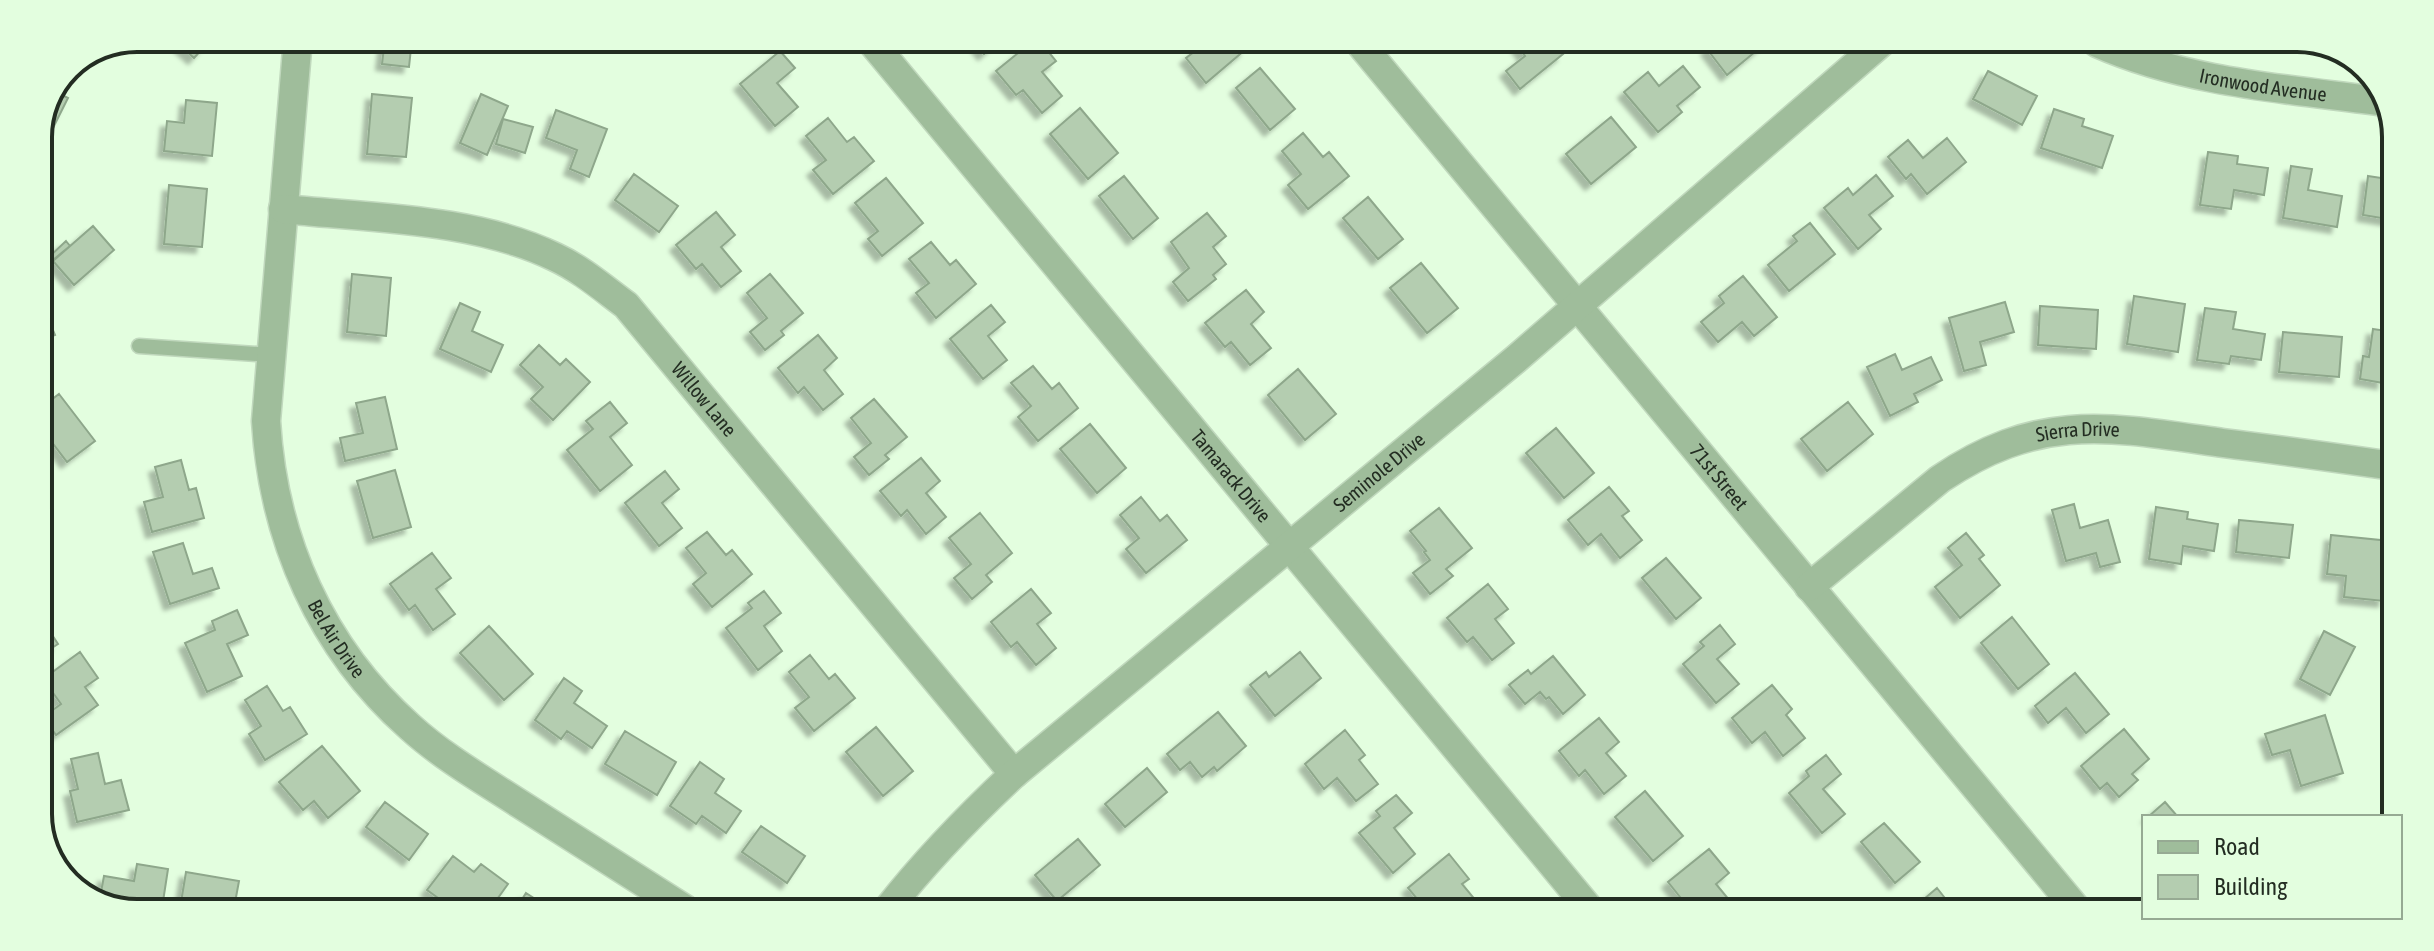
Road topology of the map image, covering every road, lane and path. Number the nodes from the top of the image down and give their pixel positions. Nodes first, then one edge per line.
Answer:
1 (297, 52) edge
2 (880, 52) edge
3 (1367, 52) edge
4 (1870, 52) edge
5 (2120, 52) edge
6 (2374, 100) edge
7 (283, 209) junction
8 (1577, 306) junction
9 (139, 346) dead end
10 (271, 355) junction
11 (2382, 464) edge
12 (1289, 546) junction
13 (1809, 587) junction
14 (1014, 774) junction
15 (669, 899) edge
16 (895, 899) edge
17 (1581, 899) edge
18 (2068, 899) edge

1 - 7 street, Bel Air Drive
2 - 12 street, Tamarack Drive
3 - 8 street, 71st Street
4 - 8 street, Seminole Drive
5 - 6 street, Ironwood Avenue
7 - 10 street, Bel Air Drive
7 - 14 street, Willow Lane
8 - 12 street, Seminole Drive
8 - 13 street, 71st Street
9 - 10 lane
10 - 15 street, Bel Air Drive
11 - 13 street, Sierra Drive
12 - 14 street, Seminole Drive
12 - 17 street, Tamarack Drive
13 - 18 street, 71st Street
14 - 16 street, Seminole Drive

